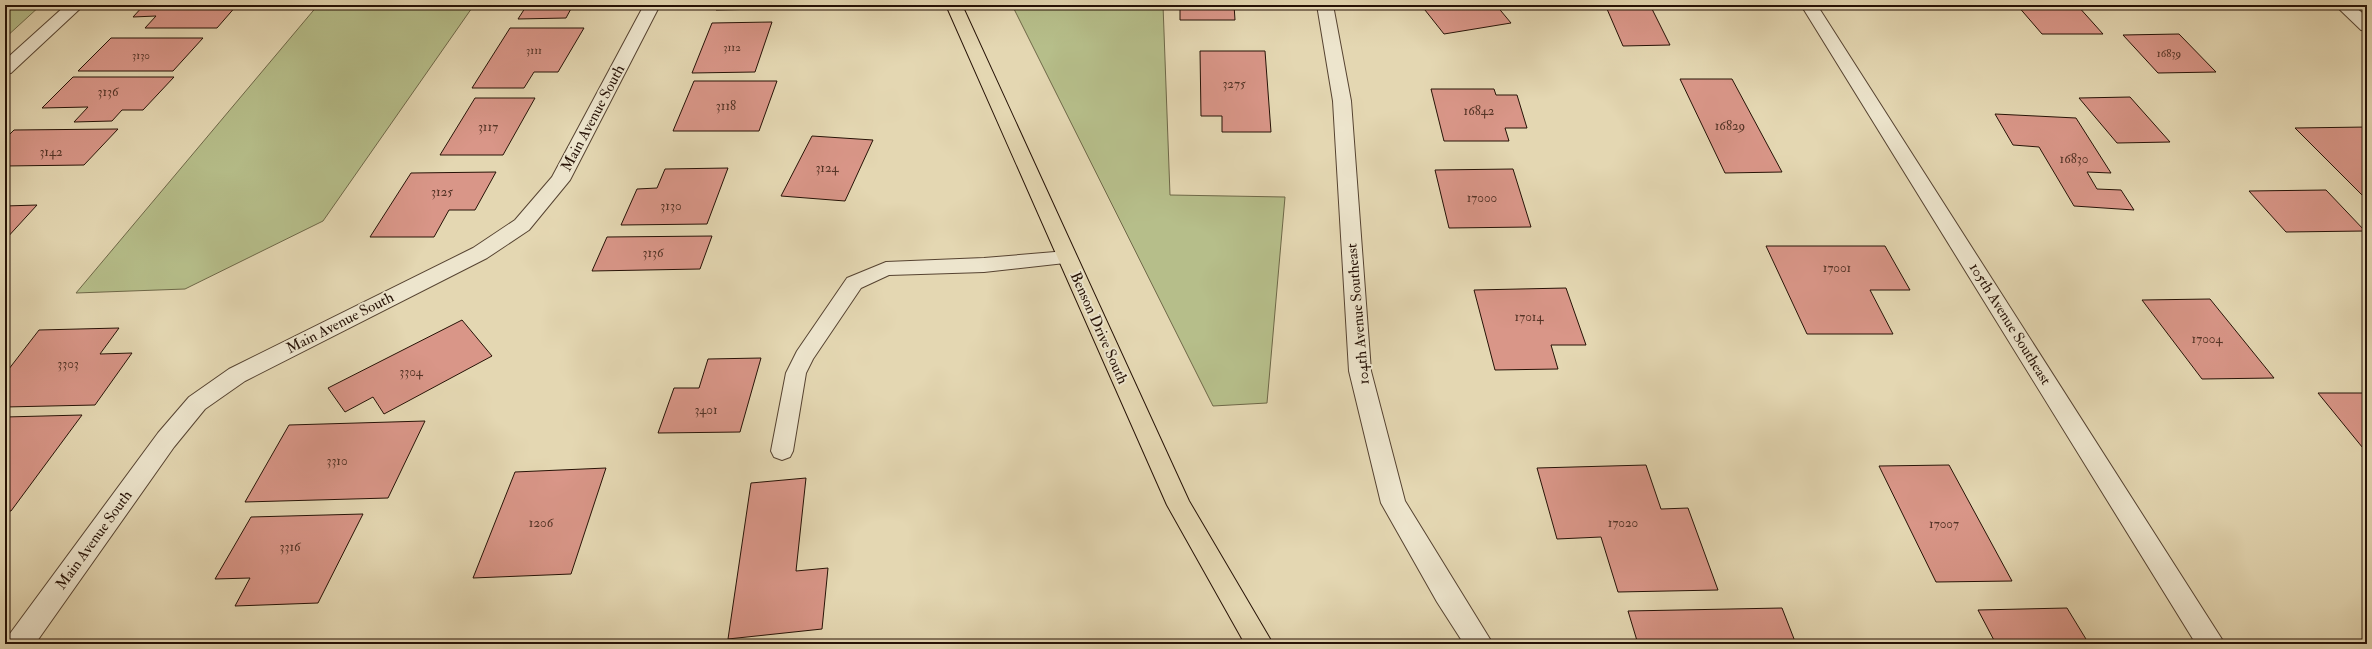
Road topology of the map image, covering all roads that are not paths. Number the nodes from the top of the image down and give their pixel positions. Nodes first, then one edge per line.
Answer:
1 (76, 5) edge
2 (652, 5) edge
3 (954, 5) edge
4 (1325, 5) edge
5 (1809, 5) edge
6 (2343, 5) edge
7 (2367, 26) edge
8 (5, 69) edge
9 (1068, 257) junction
10 (782, 451) dead end
11 (19, 644) edge
12 (1259, 644) edge
13 (1480, 644) edge
14 (2211, 644) edge

1 - 8 street
2 - 11 street, Main Avenue South
3 - 9 main road, Benson Drive South
4 - 13 street, 104th Avenue Southeast
5 - 14 street, 105th Avenue Southeast
6 - 7 street
9 - 10 lane
9 - 12 main road, Benson Drive South

